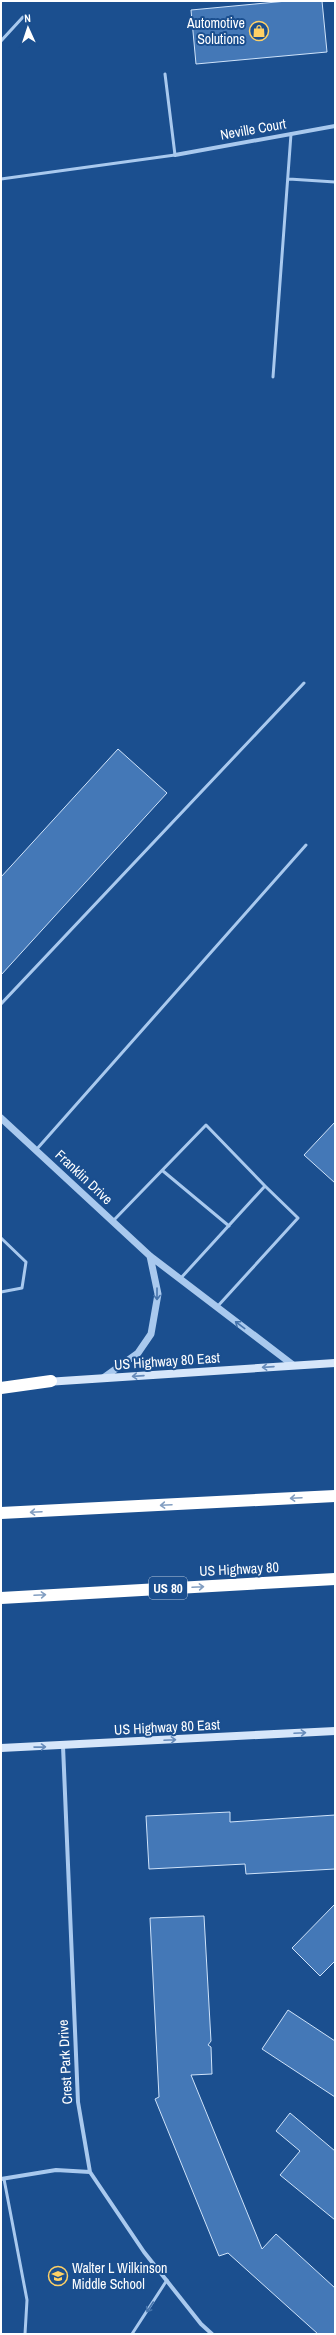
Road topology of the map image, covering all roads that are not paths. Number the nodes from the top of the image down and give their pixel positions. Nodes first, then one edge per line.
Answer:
1 (22, 17) dead end
2 (1, 41) edge
3 (165, 74) dead end
4 (335, 126) edge
5 (291, 134) junction
6 (175, 155) junction
7 (1, 179) edge
8 (289, 179) junction
9 (335, 182) edge
10 (273, 377) dead end
11 (304, 683) dead end
12 (306, 845) dead end
13 (1, 1004) edge
14 (1, 1118) edge
15 (36, 1150) junction
16 (163, 1171) junction
17 (265, 1186) junction
18 (113, 1222) junction
19 (229, 1226) junction
20 (1, 1238) edge
21 (150, 1256) junction
22 (180, 1279) junction
23 (1, 1292) edge
24 (217, 1307) junction
25 (335, 1363) edge
26 (293, 1365) junction
27 (103, 1379) junction
28 (51, 1381) junction
29 (1, 1384) edge
30 (1, 1388) edge
31 (335, 1496) edge
32 (1, 1513) edge
33 (335, 1579) edge
34 (1, 1598) edge
35 (335, 1731) edge
36 (63, 1746) junction
37 (1, 1748) edge
38 (90, 2172) junction
39 (3, 2179) edge
40 (167, 2280) junction
41 (24, 2334) edge
42 (132, 2334) edge
43 (212, 2334) edge

1 - 2 lane
3 - 6 lane
4 - 5 street, Neville Court
5 - 6 street, Neville Court
5 - 8 lane
6 - 7 lane
8 - 9 lane
8 - 10 lane
11 - 13 lane
12 - 15 lane
14 - 15 street, Franklin Drive
15 - 18 street, Franklin Drive
16 - 17 lane
16 - 18 lane
16 - 19 lane
17 - 19 lane
17 - 24 lane
18 - 21 street, Franklin Drive
19 - 22 lane
20 - 23 lane
21 - 22 street, Franklin Drive
21 -> 27 street
22 - 24 street, Franklin Drive
26 -> 24 street, Franklin Drive
25 - 26 main road, US Highway 80 East
26 -> 27 main road, US Highway 80 East
27 - 28 main road, US Highway 80 East
28 - 29 main road, US Highway 80 East
28 - 30 highway
31 -> 32 highway
34 -> 33 highway, US Highway 80 / US 80
36 -> 35 main road, US Highway 80 East
37 -> 36 main road, US Highway 80 East
36 - 38 street, Crest Park Drive
38 - 39 street
38 - 40 street, Crest Park Drive
39 - 41 lane
40 -> 42 lane
40 - 43 street, Crest Park Drive

